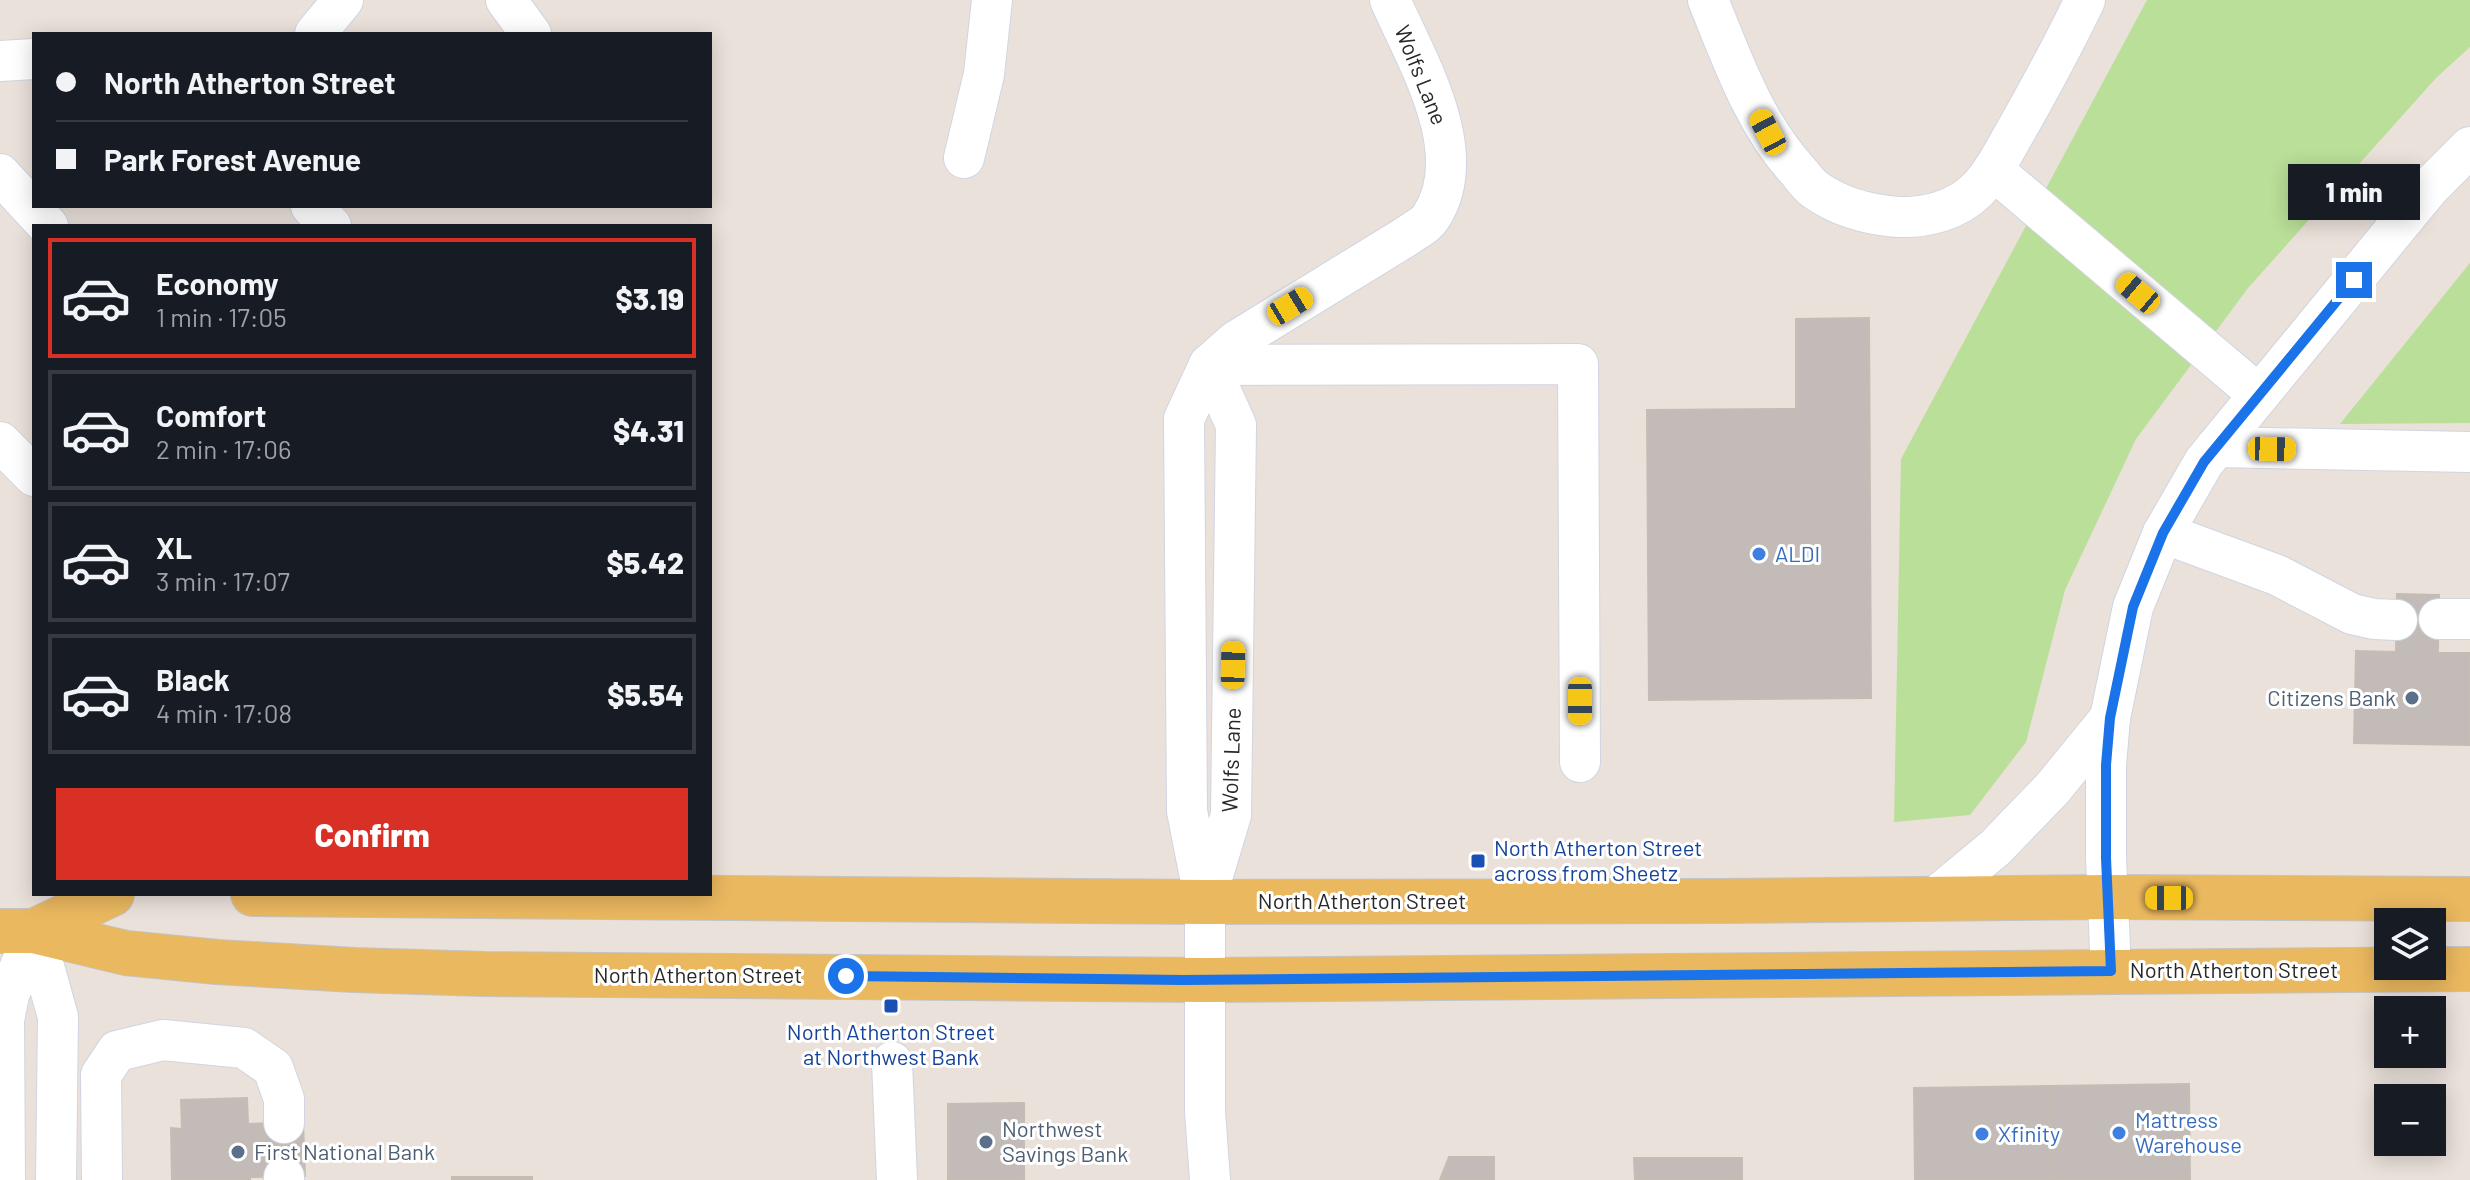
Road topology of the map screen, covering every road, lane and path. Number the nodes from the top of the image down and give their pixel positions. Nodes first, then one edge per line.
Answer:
1 (343, 0) edge
2 (506, 0) edge
3 (992, 0) edge
4 (1390, 0) edge
5 (1708, 0) edge
6 (2085, 0) edge
7 (317, 32) edge
8 (530, 32) edge
9 (32, 59) edge
10 (0, 61) edge
11 (2470, 147) edge
12 (964, 158) dead end
13 (1993, 170) junction
14 (0, 174) edge
15 (313, 208) edge
16 (46, 224) edge
17 (329, 224) edge
18 (1209, 365) junction
19 (2259, 395) junction
20 (0, 442) edge
21 (2216, 447) junction
22 (2470, 452) edge
23 (32, 474) edge
24 (2163, 533) junction
25 (2397, 620) dead end
26 (2110, 718) junction
27 (1580, 762) dead end
28 (107, 896) edge
29 (476, 896) edge
30 (2109, 897) junction
31 (2470, 899) edge
32 (1932, 900) junction
33 (1205, 902) junction
34 (17, 931) edge
35 (2470, 969) edge
36 (2111, 971) junction
37 (1205, 980) junction
38 (892, 1062) dead end
39 (284, 1123) tunnel mouth
40 (5, 1180) edge
41 (56, 1180) edge
42 (102, 1180) edge
43 (897, 1180) edge
44 (1210, 1180) edge

1 - 7 street
2 - 8 street
3 - 12 street
4 - 18 street, Wolfs Lane
5 - 13 street
6 - 13 street
9 - 10 street
11 - 19 street
13 - 19 street
14 - 16 street
15 - 17 street
18 - 27 street
18 - 33 street, Wolfs Lane
18 - 33 street, Wolfs Lane
19 - 21 street
20 - 23 street
21 - 22 street
21 - 24 street
24 - 25 street
24 - 26 street
26 - 30 street
26 - 32 street
28 - 34 main road
29 - 33 main road, North Atherton Street
30 - 31 main road, North Atherton Street
30 - 32 main road, North Atherton Street
30 - 36 street
32 - 33 main road, North Atherton Street
33 - 37 street
34 - 37 main road, North Atherton Street
34 - 40 street
34 - 41 street
35 - 36 main road, North Atherton Street
36 - 37 main road, North Atherton Street
37 - 44 street
38 - 43 street
39 - 42 street

